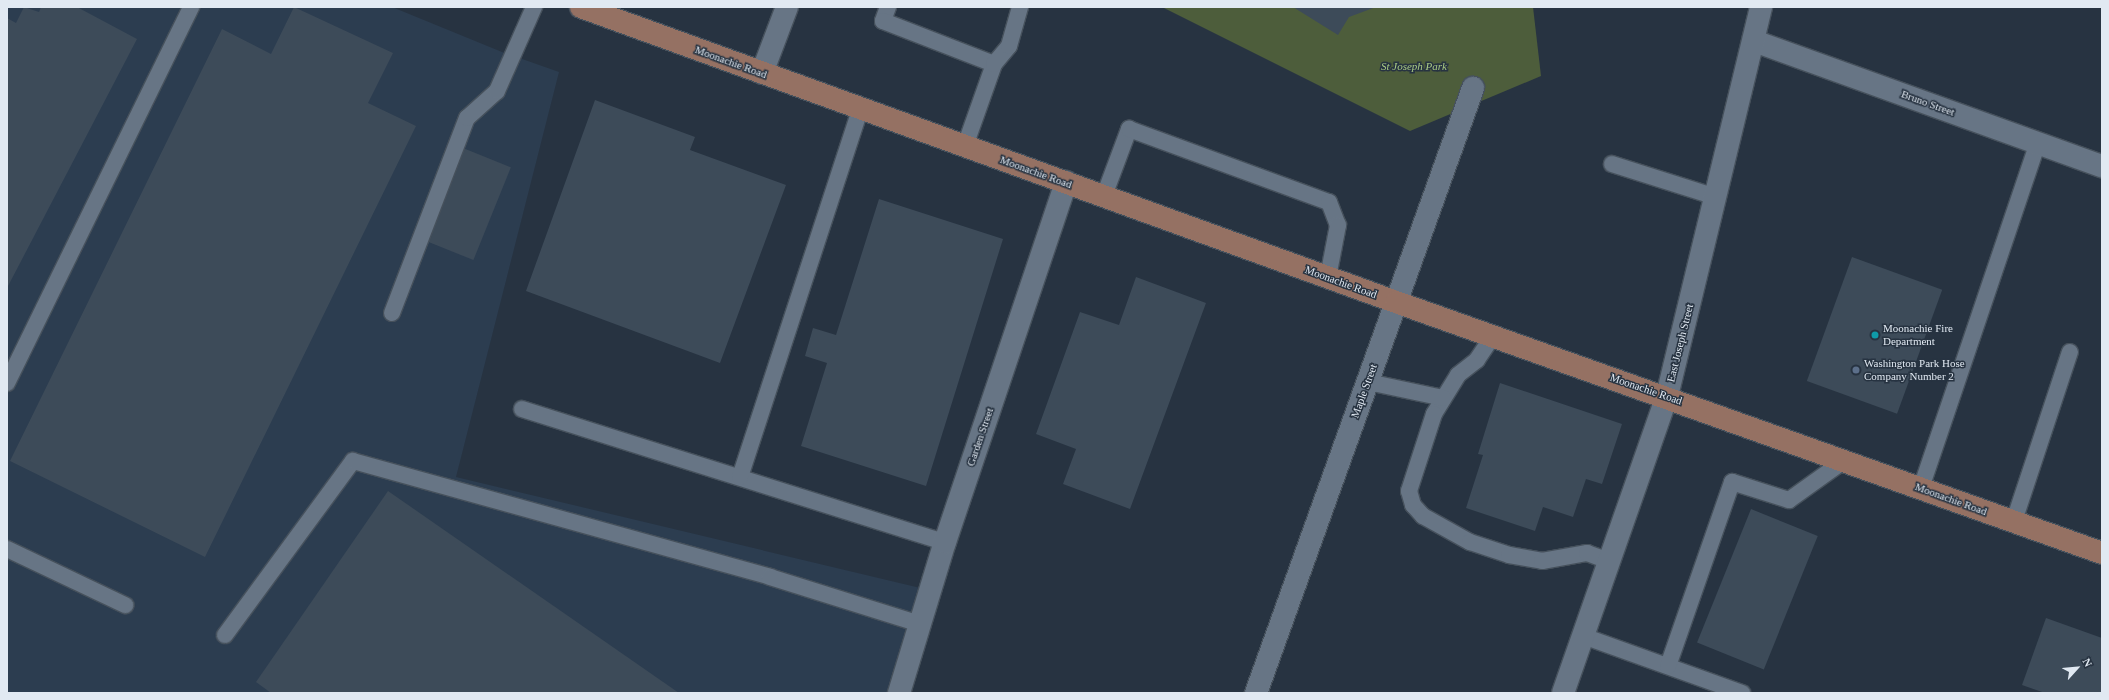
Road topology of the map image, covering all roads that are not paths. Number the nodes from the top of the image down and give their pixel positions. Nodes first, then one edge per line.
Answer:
1 (191, 7) edge
2 (534, 7) edge
3 (581, 7) edge
4 (787, 7) edge
5 (888, 7) edge
6 (1020, 7) edge
7 (1761, 7) edge
8 (1754, 41) junction
9 (994, 64) junction
10 (762, 73) junction
11 (1473, 88) dead end
12 (860, 109) junction
13 (2038, 143) junction
14 (965, 146) junction
15 (1612, 164) dead end
16 (2102, 166) edge
17 (1066, 182) junction
18 (1104, 196) junction
19 (1716, 197) junction
20 (1328, 278) junction
21 (1396, 302) junction
22 (392, 313) dead end
23 (1493, 336) junction
24 (2070, 352) dead end
25 (1368, 382) junction
26 (7, 383) edge
27 (1667, 396) junction
28 (1443, 398) junction
29 (522, 409) dead end
30 (1845, 460) junction
31 (740, 478) junction
32 (1921, 488) junction
33 (2014, 521) junction
34 (945, 542) junction
35 (7, 549) edge
36 (2102, 553) edge
37 (1609, 561) junction
38 (125, 606) dead end
39 (920, 624) junction
40 (225, 636) dead end
41 (1583, 636) junction
42 (1668, 666) junction
43 (899, 693) edge
44 (1256, 693) edge
45 (1562, 693) edge
46 (1742, 693) edge

1 - 26 lane
2 - 22 lane
3 - 10 main road, Moonachie Road
4 - 10 street
5 - 9 lane
6 - 9 lane
7 - 8 street, East Joseph Street
8 - 13 street, Bruno Street
8 - 19 street, East Joseph Street
9 - 14 lane
10 - 12 main road, Moonachie Road
11 - 21 street, Maple Street
12 - 14 main road, Moonachie Road
12 - 31 lane
13 - 16 street, Bruno Street
13 - 32 lane
14 - 17 main road, Moonachie Road
15 - 19 lane
17 - 18 main road, Moonachie Road
17 - 34 street, Garden Street
18 - 20 main road, Moonachie Road
18 - 20 lane
19 - 27 street, East Joseph Street
20 - 21 main road, Moonachie Road
21 - 23 main road, Moonachie Road
21 - 25 street, Maple Street
23 - 27 main road, Moonachie Road
23 - 28 lane
24 - 33 lane
25 - 28 lane
25 - 44 street, Maple Street
27 - 30 main road, Moonachie Road
27 - 37 street, East Joseph Street
28 - 37 lane
29 - 31 lane
30 - 32 main road, Moonachie Road
30 - 42 lane
31 - 34 lane
32 - 33 main road, Moonachie Road
33 - 36 main road, Moonachie Road
34 - 39 street, Garden Street
35 - 38 lane
37 - 41 street, East Joseph Street
39 - 40 lane
39 - 43 street, Garden Street
41 - 42 lane
41 - 45 street, East Joseph Street
42 - 46 lane

